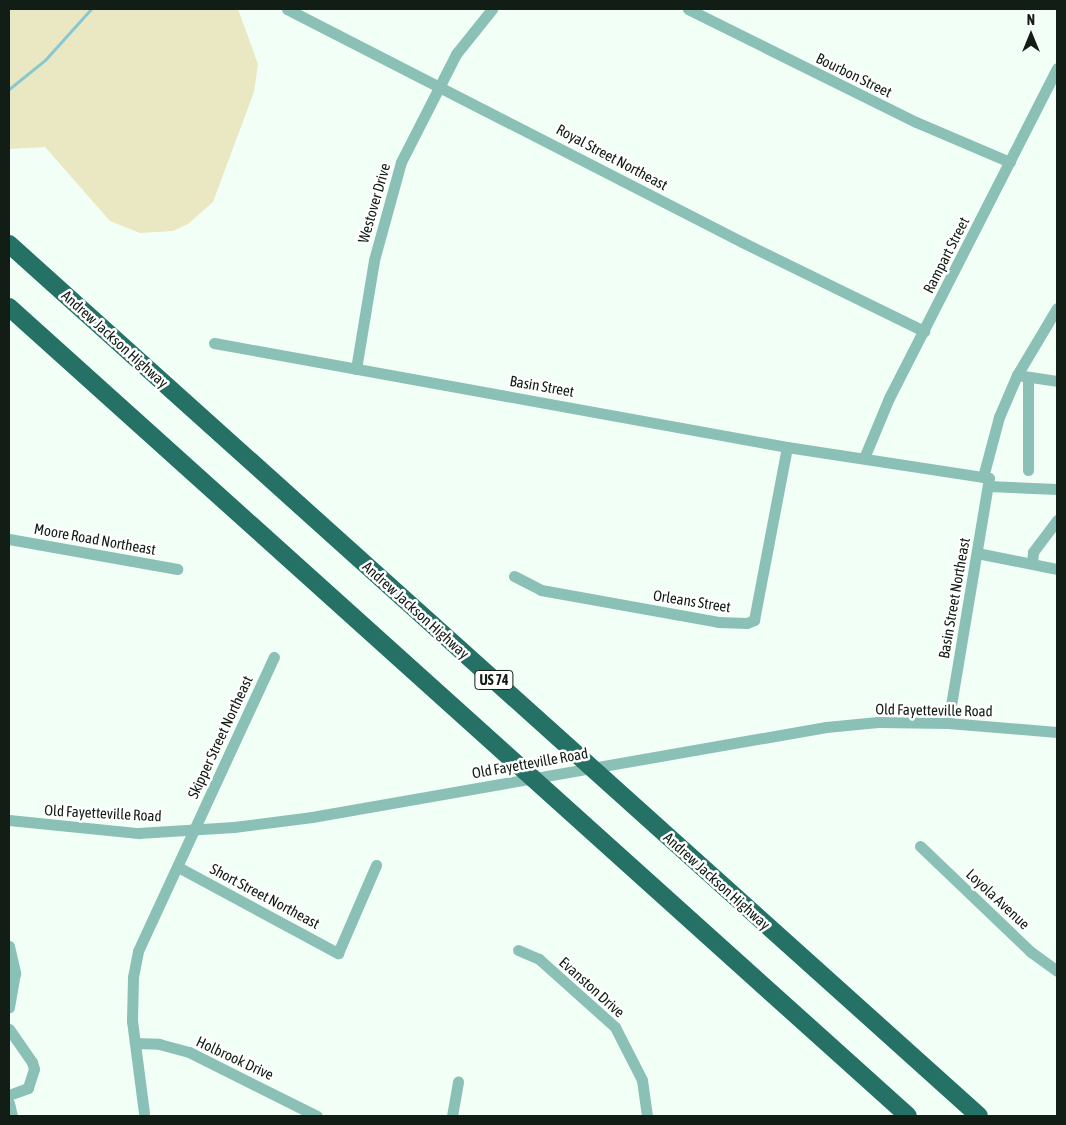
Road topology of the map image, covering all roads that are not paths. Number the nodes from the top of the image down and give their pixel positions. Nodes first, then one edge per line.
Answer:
1 (286, 9) edge
2 (492, 9) edge
3 (688, 9) edge
4 (1057, 68) edge
5 (438, 88) junction
6 (1010, 162) junction
7 (9, 244) edge
8 (9, 307) edge
9 (1057, 308) edge
10 (924, 331) junction
11 (214, 343) dead end
12 (356, 369) junction
13 (1023, 376) junction
14 (1057, 381) edge
15 (787, 447) junction
16 (864, 458) junction
17 (1028, 470) dead end
18 (987, 480) junction
19 (1057, 489) edge
20 (1057, 520) edge
21 (9, 540) edge
22 (977, 554) junction
23 (1032, 563) junction
24 (176, 569) dead end
25 (1057, 569) edge
26 (514, 576) dead end
27 (274, 658) dead end
28 (948, 723) junction
29 (1057, 732) edge
30 (9, 820) edge
31 (193, 830) junction
32 (920, 846) dead end
33 (376, 865) dead end
34 (178, 867) junction
35 (9, 946) edge
36 (518, 950) dead end
37 (1057, 971) edge
38 (9, 1007) edge
39 (9, 1029) edge
40 (135, 1043) junction
41 (458, 1082) dead end
42 (9, 1095) edge
43 (9, 1103) edge
44 (144, 1113) dead end
45 (12, 1116) edge
46 (317, 1116) edge
47 (452, 1116) edge
48 (647, 1116) edge
49 (908, 1116) edge
50 (979, 1116) edge

1 - 5 street, Royal Street Northeast
2 - 5 street, Westover Drive
3 - 6 street, Bourbon Street
4 - 6 street, Rampart Street
5 - 10 street, Royal Street Northeast
5 - 12 street, Westover Drive
6 - 10 street, Rampart Street
7 - 50 highway, Andrew Jackson Highway / US 74
8 - 49 highway
9 - 13 street, Basin Street Northeast
10 - 16 street, Rampart Street
11 - 12 street, Basin Street
12 - 15 street, Basin Street
13 - 14 street
13 - 17 street
13 - 18 street, Basin Street Northeast
15 - 16 street, Basin Street
15 - 26 street, Orleans Street
16 - 18 street, Basin Street
18 - 19 street, Basin Street
18 - 22 street, Basin Street Northeast
20 - 23 street
21 - 24 street, Moore Road Northeast
22 - 23 street
22 - 28 street, Basin Street Northeast
23 - 25 street
27 - 31 street, Skipper Street Northeast
28 - 29 street, Old Fayetteville Road
28 - 31 street, Old Fayetteville Road
30 - 31 street, Old Fayetteville Road
31 - 34 street, Skipper Street Northeast
32 - 37 street, Loyola Avenue
33 - 34 street, Short Street Northeast
34 - 40 street, Skipper Street Northeast
35 - 38 street
36 - 48 street, Evanston Drive
39 - 42 street
40 - 44 street, Skipper Street Northeast
40 - 46 street, Holbrook Drive
41 - 47 street
43 - 45 street

